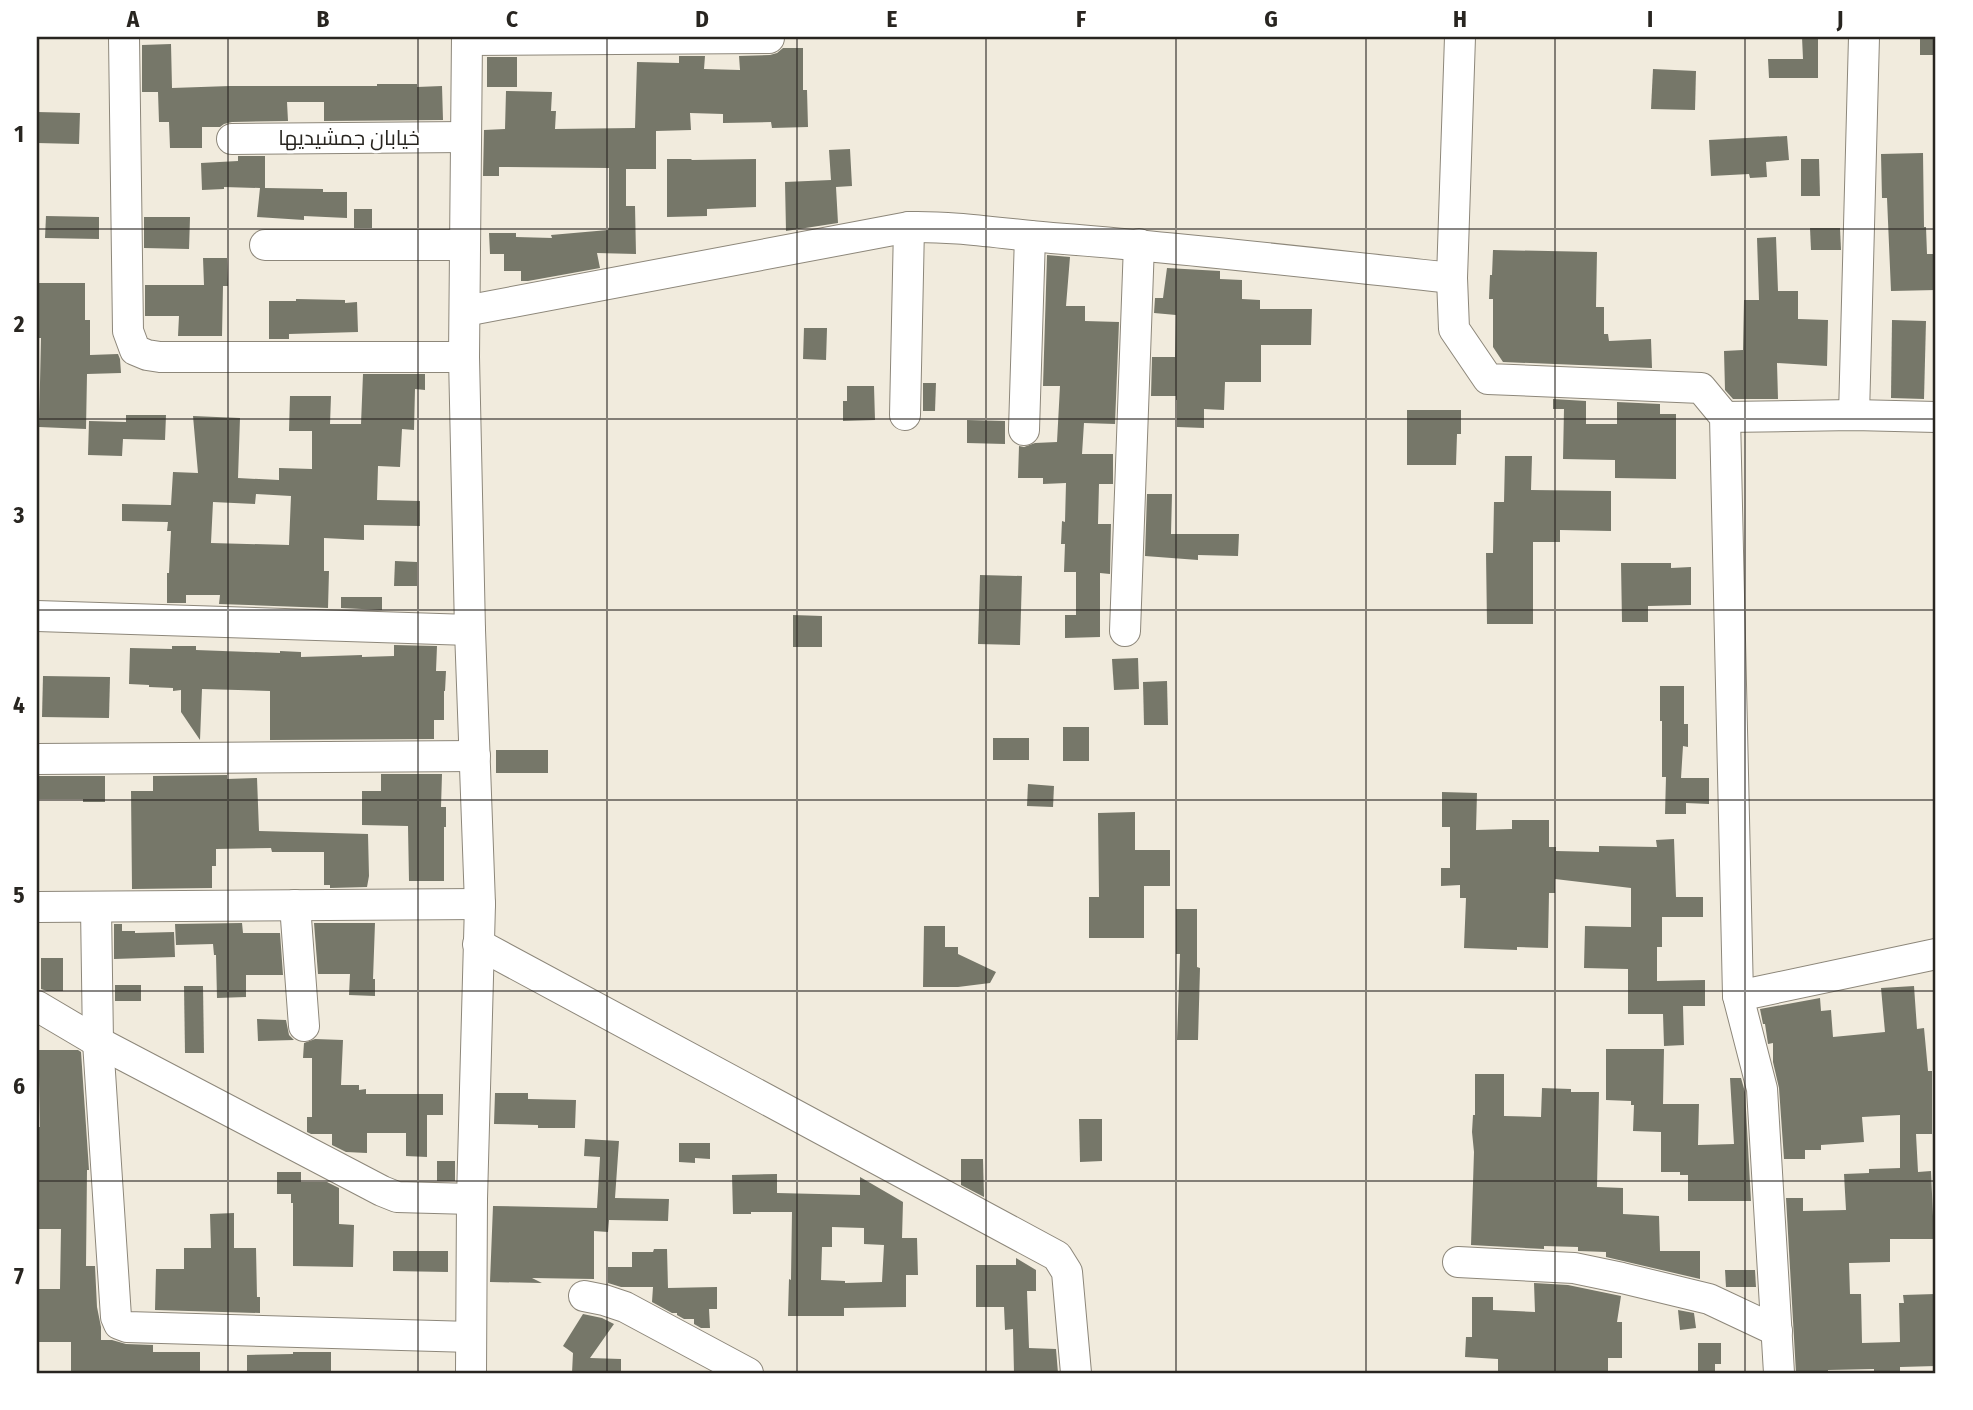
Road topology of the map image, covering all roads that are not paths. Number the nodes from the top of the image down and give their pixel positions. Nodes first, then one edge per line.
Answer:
1 (124, 37) edge
2 (1864, 37) edge
3 (769, 38) edge
4 (467, 39) edge
5 (1465, 39) edge
6 (466, 137) junction
7 (232, 139) dead end
8 (909, 227) junction
9 (1030, 236) junction
10 (1139, 244) junction
11 (265, 245) dead end
12 (465, 245) junction
13 (1452, 278) junction
14 (465, 311) junction
15 (464, 357) junction
16 (905, 415) dead end
17 (1854, 415) junction
18 (1725, 416) junction
19 (1936, 417) edge
20 (1024, 430) dead end
21 (37, 616) edge
22 (470, 630) junction
23 (1125, 631) dead end
24 (475, 756) junction
25 (37, 759) edge
26 (481, 904) junction
27 (295, 905) junction
28 (37, 907) edge
29 (96, 908) junction
30 (478, 944) junction
31 (1936, 954) edge
32 (1738, 996) junction
33 (37, 1006) edge
34 (304, 1026) dead end
35 (98, 1042) junction
36 (472, 1199) junction
37 (1458, 1262) dead end
38 (584, 1296) dead end
39 (1777, 1331) junction
40 (471, 1337) junction
41 (471, 1373) edge
42 (748, 1373) edge
43 (1076, 1373) edge
44 (1779, 1373) edge

1 - 15 street
2 - 17 street
3 - 4 street
4 - 6 street
5 - 13 street
6 - 7 street, خیابان جمشیدیها
6 - 12 street
8 - 9 street
8 - 14 street
8 - 16 street
9 - 10 street
9 - 20 street
10 - 13 street
10 - 23 street
11 - 12 street
12 - 14 street
13 - 18 street
14 - 15 street
15 - 22 street
17 - 18 street
17 - 19 street
18 - 32 street
21 - 22 street
22 - 24 street
24 - 25 street
24 - 26 street
26 - 27 street
26 - 30 street
27 - 29 street
27 - 34 street
28 - 29 street
29 - 35 street
30 - 36 street
30 - 43 street
31 - 32 street
32 - 39 street
33 - 35 street
35 - 36 street
35 - 40 street
36 - 40 street
37 - 39 street
38 - 42 street
39 - 44 street
40 - 41 street

